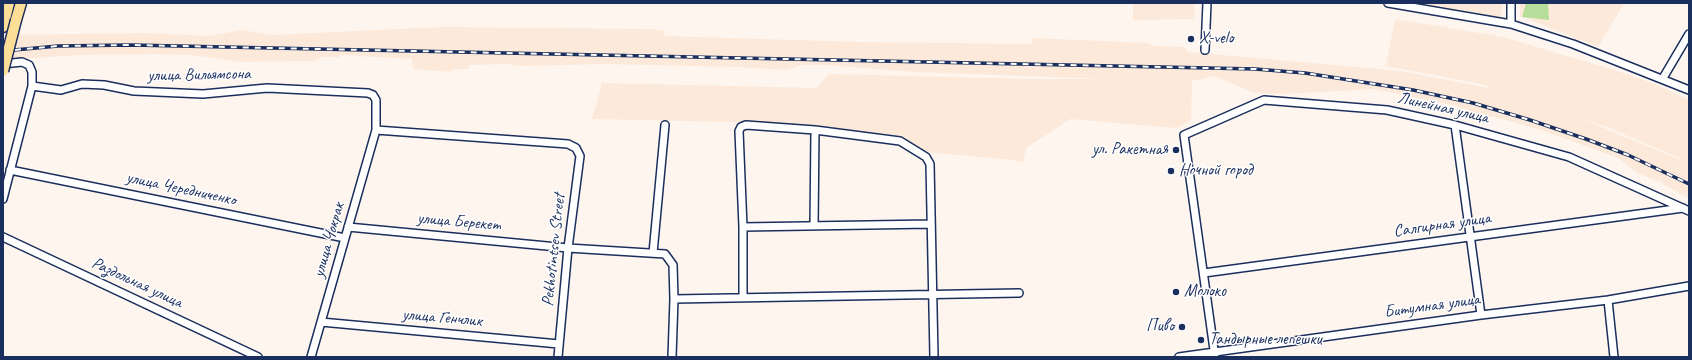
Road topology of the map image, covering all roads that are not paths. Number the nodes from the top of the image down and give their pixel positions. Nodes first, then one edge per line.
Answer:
1 (9, 3) edge
2 (21, 3) edge
3 (1207, 3) edge
4 (1388, 3) edge
5 (1511, 3) edge
6 (4, 23) edge
7 (1511, 24) junction
8 (1689, 34) edge
9 (1205, 50) dead end
10 (3, 64) edge
11 (3, 71) edge
12 (1663, 78) junction
13 (32, 86) junction
14 (1689, 90) edge
15 (368, 93) joint
16 (665, 125) dead end
17 (1455, 125) junction
18 (376, 130) junction
19 (814, 130) junction
20 (10, 170) junction
21 (3, 199) edge
22 (1686, 209) edge
23 (931, 224) junction
24 (814, 226) junction
25 (348, 227) junction
26 (743, 227) junction
27 (1469, 236) junction
28 (3, 237) edge
29 (345, 238) junction
30 (568, 248) junction
31 (654, 253) junction
32 (1204, 273) junction
33 (1689, 286) edge
34 (1019, 293) dead end
35 (932, 295) junction
36 (743, 297) junction
37 (674, 299) junction
38 (1608, 300) junction
39 (1480, 314) junction
40 (321, 322) junction
41 (559, 344) junction
42 (1214, 354) edge
43 (258, 357) edge
44 (311, 357) edge
45 (558, 357) edge
46 (672, 357) edge
47 (934, 357) edge
48 (1179, 357) edge
49 (1614, 357) edge

1 - 6 main road
2 - 11 main road, bridge
3 - 9 street
4 - 7 street
5 - 7 street
7 - 12 street
8 - 12 street
10 - 13 street
12 - 14 street
13 - 15 street, улица Вильямсона
13 - 20 street
15 - 18 street, улица Чокрак
16 - 31 street
17 - 22 street, Линейная улица
17 - 27 street
17 - 32 street, Линейная улица
18 - 25 street, улица Чокрак
18 - 30 street, Pekhotintsev Street
19 - 23 street
19 - 24 street
19 - 26 street
20 - 21 street
20 - 29 street, улица Чередниченко
22 - 27 street, Салгирная улица
23 - 24 street
23 - 35 street
24 - 26 street
25 - 29 street, улица Чокрак
25 - 30 street, улица Берекет
26 - 36 street
27 - 32 street, Салгирная улица
27 - 39 street
28 - 43 street, Раздольная улица
29 - 40 street, улица Чокрак
30 - 31 street, улица Берекет
30 - 41 street, Pekhotintsev Street
31 - 37 street, улица Берекет
32 - 42 street
33 - 38 street, Битумная улица
34 - 35 street
35 - 36 street
35 - 47 street
36 - 37 street
37 - 46 street
38 - 39 street, Битумная улица
38 - 49 street
39 - 42 street, Битумная улица
40 - 41 street, улица Генчлик
40 - 44 street, улица Чокрак
41 - 45 street, Pekhotintsev Street
42 - 48 street, Битумная улица

